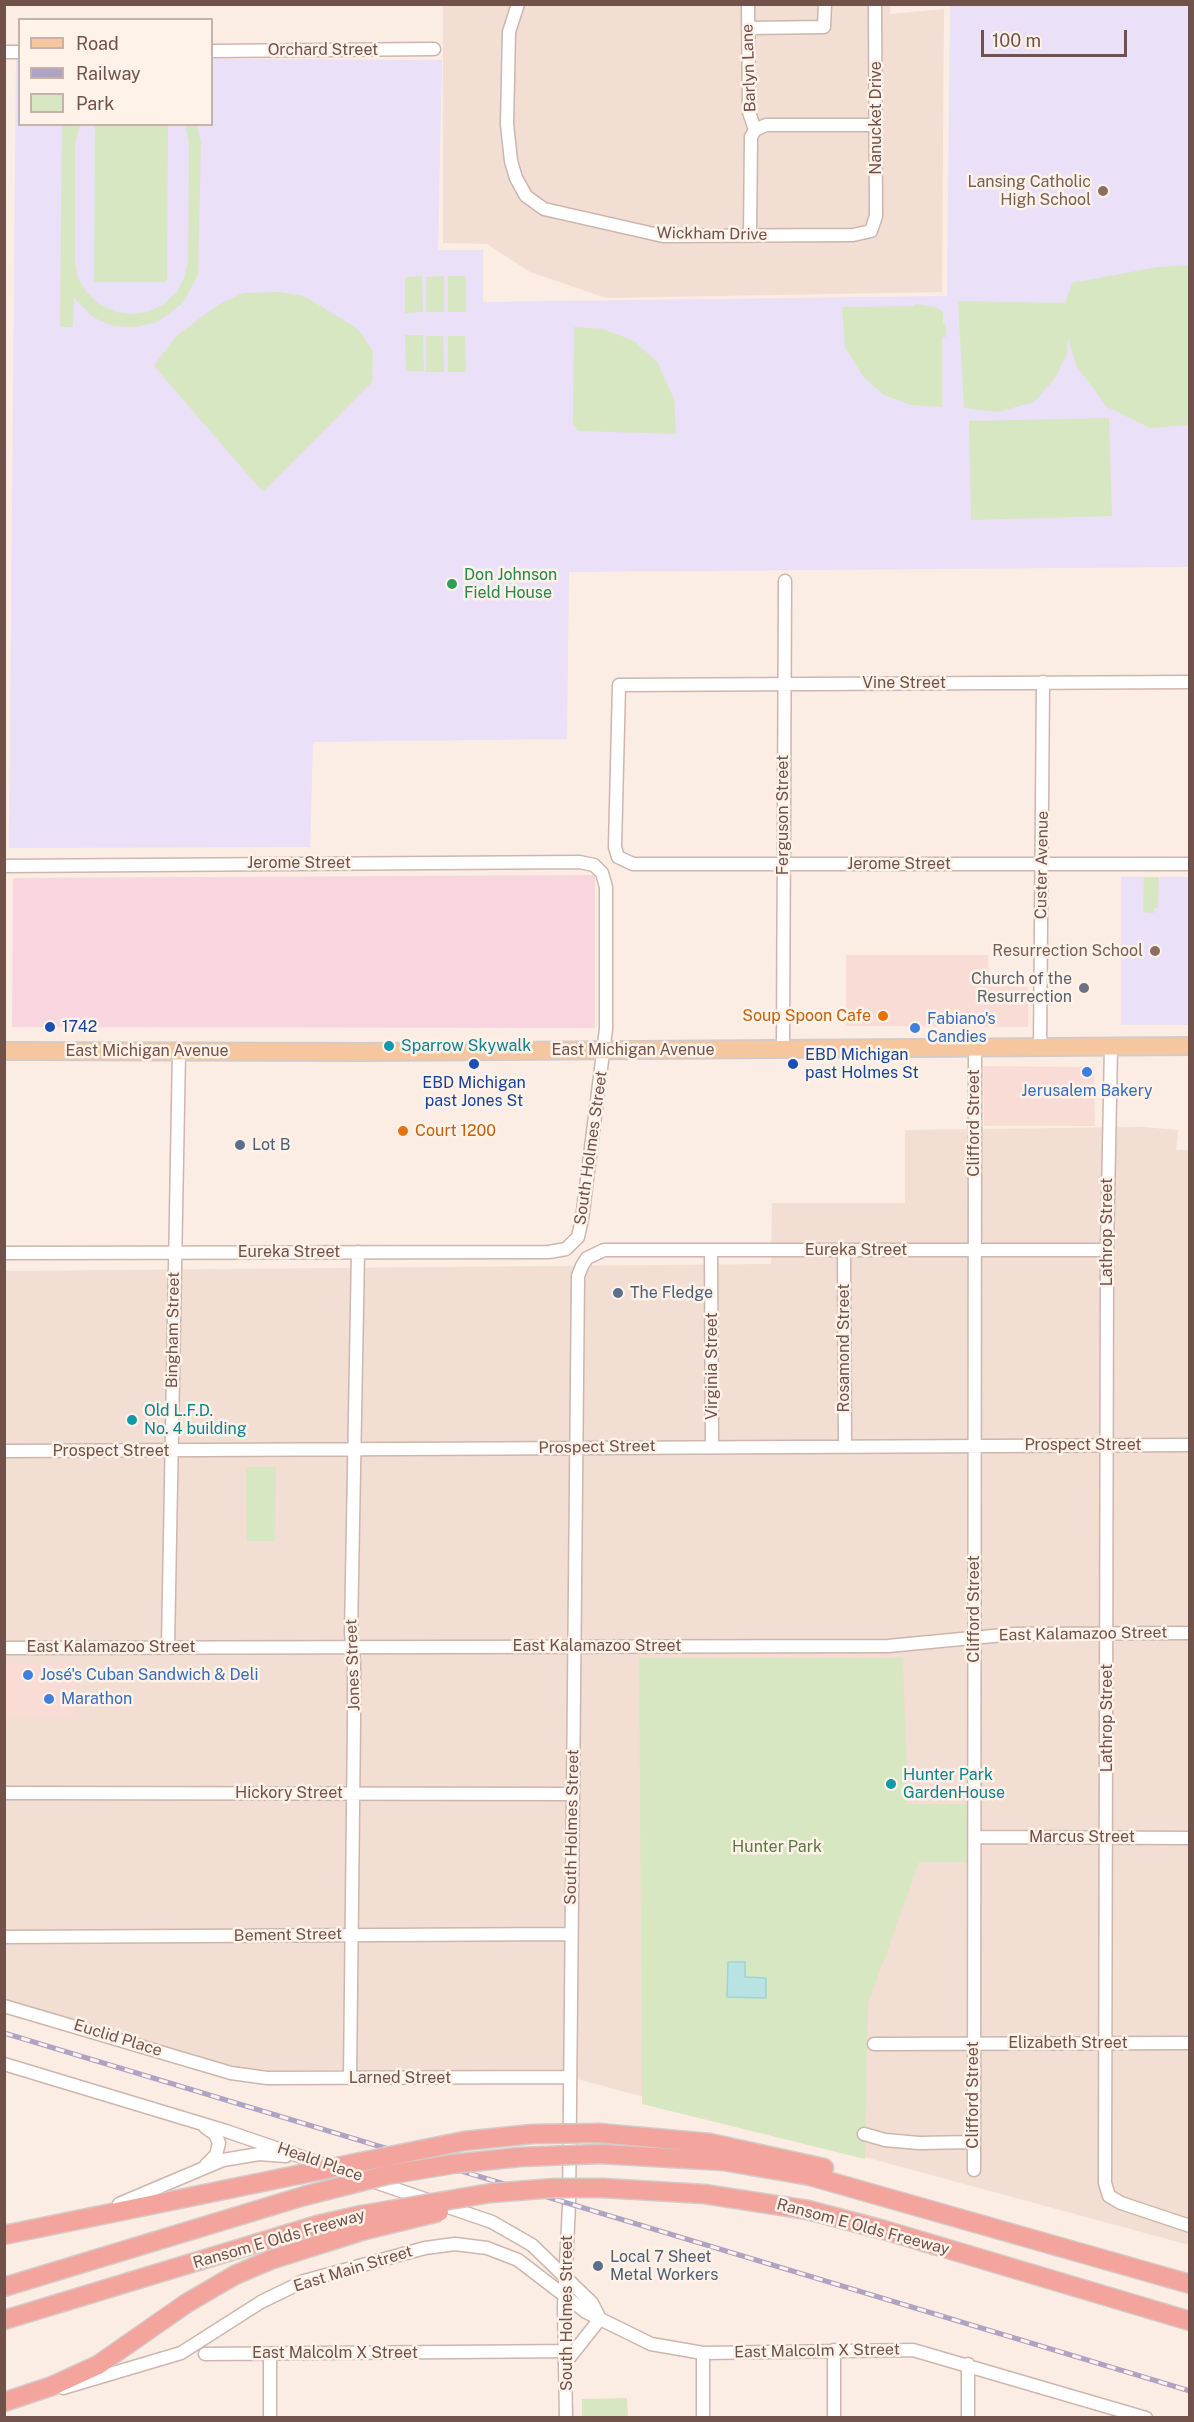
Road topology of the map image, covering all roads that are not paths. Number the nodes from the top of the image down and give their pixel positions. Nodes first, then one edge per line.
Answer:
1 (518, 4) edge
2 (748, 4) edge
3 (825, 4) edge
4 (875, 4) edge
5 (748, 28) junction
6 (434, 49) dead end
7 (213, 51) edge
8 (876, 125) junction
9 (755, 130) junction
10 (871, 231) joint
11 (750, 236) junction
12 (785, 581) dead end
13 (1043, 682) junction
14 (1190, 682) edge
15 (784, 683) junction
16 (616, 849) joint
17 (783, 864) junction
18 (1042, 864) junction
19 (1190, 864) edge
20 (594, 865) joint
21 (4, 866) edge
22 (1111, 1046) junction
23 (1190, 1046) edge
24 (975, 1047) junction
25 (1040, 1047) junction
26 (783, 1048) junction
27 (605, 1050) junction
28 (4, 1051) edge
29 (179, 1051) junction
30 (572, 1244) joint
31 (711, 1250) junction
32 (844, 1250) junction
33 (974, 1250) junction
34 (604, 1251) joint
35 (1107, 1251) junction
36 (358, 1252) junction
37 (4, 1253) edge
38 (174, 1253) junction
39 (975, 1445) junction
40 (1108, 1445) junction
41 (1190, 1445) edge
42 (845, 1446) junction
43 (576, 1447) junction
44 (712, 1447) junction
45 (171, 1450) junction
46 (354, 1450) junction
47 (4, 1451) edge
48 (1107, 1632) junction
49 (1190, 1633) edge
50 (974, 1637) junction
51 (168, 1646) junction
52 (575, 1646) junction
53 (353, 1647) junction
54 (4, 1648) edge
55 (4, 1793) edge
56 (353, 1793) junction
57 (573, 1794) junction
58 (975, 1837) junction
59 (1106, 1837) junction
60 (1190, 1838) edge
61 (351, 1934) junction
62 (571, 1934) junction
63 (4, 1937) edge
64 (4, 2006) edge
65 (973, 2043) junction
66 (1107, 2043) junction
67 (1190, 2043) edge
68 (874, 2044) dead end
69 (4, 2064) edge
70 (231, 2073) joint
71 (350, 2078) junction
72 (570, 2078) junction
73 (199, 2124) junction
74 (864, 2134) dead end
75 (973, 2142) junction
76 (314, 2161) junction
77 (204, 2166) junction
78 (974, 2170) dead end
79 (70, 2221) junction
80 (363, 2222) junction
81 (1190, 2226) edge
82 (4, 2235) edge
83 (1091, 2254) junction
84 (566, 2278) junction
85 (1190, 2284) edge
86 (9, 2286) edge
87 (565, 2295) junction
88 (9, 2319) edge
89 (600, 2319) junction
90 (1190, 2321) edge
91 (834, 2350) junction
92 (703, 2353) junction
93 (205, 2354) dead end
94 (270, 2354) junction
95 (568, 2355) junction
96 (968, 2364) junction
97 (34, 2393) junction
98 (4, 2402) edge
99 (270, 2418) edge
100 (567, 2418) edge
101 (703, 2418) edge
102 (834, 2418) edge
103 (968, 2418) edge
104 (1146, 2418) edge

1 - 11 street, Wickham Drive
2 - 5 street, Barlyn Lane
3 - 5 street
4 - 8 street, Nanucket Drive
5 - 9 street, Barlyn Lane
6 - 7 street, Orchard Street
8 - 9 street
8 - 10 street, Nanucket Drive
9 - 11 street
10 - 11 street, Wickham Drive
12 - 15 street, Ferguson Street
13 - 14 street, Vine Street
13 - 15 street, Vine Street
13 - 18 street, Custer Avenue
15 - 16 street, Vine Street
15 - 17 street, Ferguson Street
16 - 17 street, Jerome Street
17 - 18 street, Jerome Street
17 - 26 street, Ferguson Street
18 - 19 street, Jerome Street
18 - 25 street, Custer Avenue
20 - 21 street, Jerome Street
20 - 27 street, South Holmes Street
22 - 23 main road, East Michigan Avenue
22 - 25 main road, East Michigan Avenue
22 - 35 street, Lathrop Street
24 - 25 main road, East Michigan Avenue
24 - 26 main road, East Michigan Avenue
24 - 33 street, Clifford Street
26 - 27 main road, East Michigan Avenue
27 - 29 main road, East Michigan Avenue
27 - 30 street, South Holmes Street
28 - 29 main road, East Michigan Avenue
29 - 38 street, Bingham Street
30 - 36 street, Eureka Street
31 - 32 street, Eureka Street
31 - 34 street, Eureka Street
31 - 44 street, Virginia Street
32 - 33 street, Eureka Street
32 - 42 street, Rosamond Street
33 - 35 street, Eureka Street
33 - 39 street, Clifford Street
34 - 43 street, South Holmes Street
35 - 40 street, Lathrop Street
36 - 38 street, Eureka Street
36 - 46 street, Jones Street
37 - 38 street, Eureka Street
38 - 45 street, Bingham Street
39 - 40 street, Prospect Street
39 - 42 street, Prospect Street
39 - 50 street, Clifford Street
40 - 41 street, Prospect Street
40 - 48 street, Lathrop Street
42 - 44 street, Prospect Street
43 - 44 street, Prospect Street
43 - 46 street, Prospect Street
43 - 52 street, South Holmes Street
45 - 46 street, Prospect Street
45 - 47 street, Prospect Street
45 - 51 street, Bingham Street
46 - 53 street, Jones Street
48 - 49 street, East Kalamazoo Street
48 - 50 street, East Kalamazoo Street
48 - 59 street, Lathrop Street
50 - 52 street, East Kalamazoo Street
50 - 58 street, Clifford Street
51 - 53 street, East Kalamazoo Street
51 - 54 street, East Kalamazoo Street
52 - 53 street, East Kalamazoo Street
52 - 57 street, South Holmes Street
53 - 56 street, Jones Street
55 - 56 street, Hickory Street
56 - 57 street, Hickory Street
56 - 61 street, Jones Street
57 - 62 street, South Holmes Street
58 - 59 street, Marcus Street
58 - 65 street, Clifford Street
59 - 60 street, Marcus Street
59 - 66 street, Lathrop Street
61 - 62 street, Bement Street
61 - 63 street, Bement Street
61 - 71 street, Jones Street
62 - 72 street, South Holmes Street
64 - 70 street, Euclid Place
65 - 66 street, Elizabeth Street
65 - 68 street, Elizabeth Street
65 - 75 street, Clifford Street
66 - 67 street, Elizabeth Street
66 - 81 street, Lathrop Street
69 - 73 street, Heald Place
70 - 71 street, Larned Street
71 - 72 street, Larned Street
72 - 84 street, South Holmes Street
73 - 76 street, Heald Place
73 - 77 street
74 - 75 street
75 - 78 street, Clifford Street
76 - 77 street
76 - 84 street, Heald Place
77 - 79 street
79 - 82 highway
79 - 83 highway, bridge
80 - 88 highway, Ransom E Olds Freeway
80 - 90 highway, Ransom E Olds Freeway, bridge
80 - 97 highway
83 - 85 highway, Ransom E Olds Freeway
83 - 86 highway, Ransom E Olds Freeway, bridge
84 - 87 street, South Holmes Street
84 - 89 street, Heald Place
87 - 89 street, East Main Street
87 - 95 street, South Holmes Street
87 - 97 street, East Main Street
89 - 92 street, East Malcolm X Street
89 - 95 street
91 - 92 street, East Malcolm X Street
91 - 96 street, East Malcolm X Street
91 - 102 street
92 - 101 street
93 - 94 street, East Malcolm X Street
94 - 95 street, East Malcolm X Street
94 - 99 street
95 - 100 street, South Holmes Street
96 - 103 street
96 - 104 street, East Malcolm X Street
97 - 98 highway

